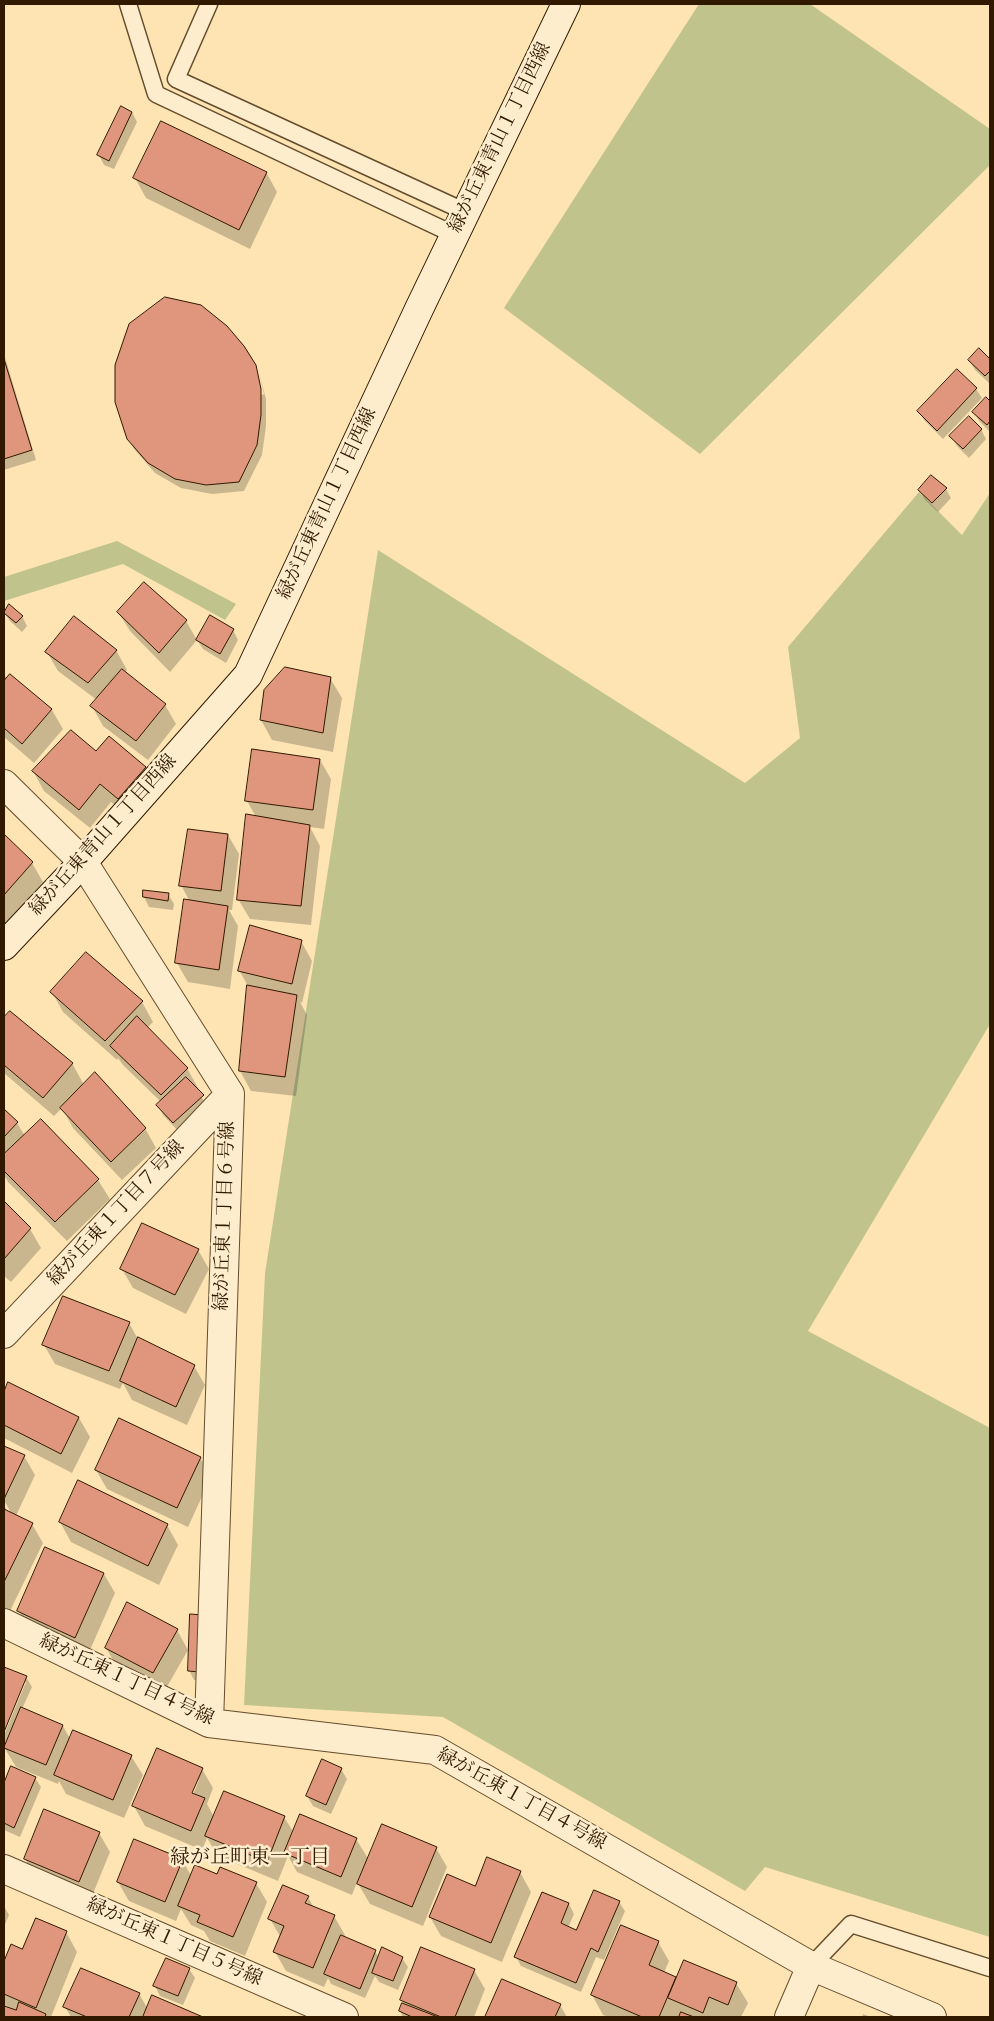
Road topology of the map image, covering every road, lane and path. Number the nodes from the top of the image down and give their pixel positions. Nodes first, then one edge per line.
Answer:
1 (128, 4) edge
2 (209, 4) edge
3 (566, 4) edge
4 (460, 224) junction
5 (4, 784) edge
6 (82, 862) junction
7 (4, 946) edge
8 (230, 1094) junction
9 (4, 1334) edge
10 (4, 1623) edge
11 (209, 1723) junction
12 (4, 1869) edge
13 (812, 1966) junction
14 (990, 1968) edge
15 (344, 2017) edge
16 (789, 2017) edge
17 (932, 2017) edge

1 - 4 lane
2 - 4 lane
3 - 4 street, 緑が丘東青山１丁目西線
4 - 6 street, 緑が丘東青山１丁目西線
5 - 6 street, 緑が丘東１丁目６号線
6 - 7 street, 緑が丘東青山１丁目西線
6 - 8 street, 緑が丘東１丁目６号線
8 - 9 street, 緑が丘東１丁目７号線
8 - 11 street, 緑が丘東１丁目６号線
10 - 11 street, 緑が丘東１丁目４号線
11 - 13 street, 緑が丘東１丁目４号線
12 - 15 street, 緑が丘東１丁目５号線
13 - 14 lane
13 - 16 street
13 - 17 street, 緑が丘東１丁目４号線

